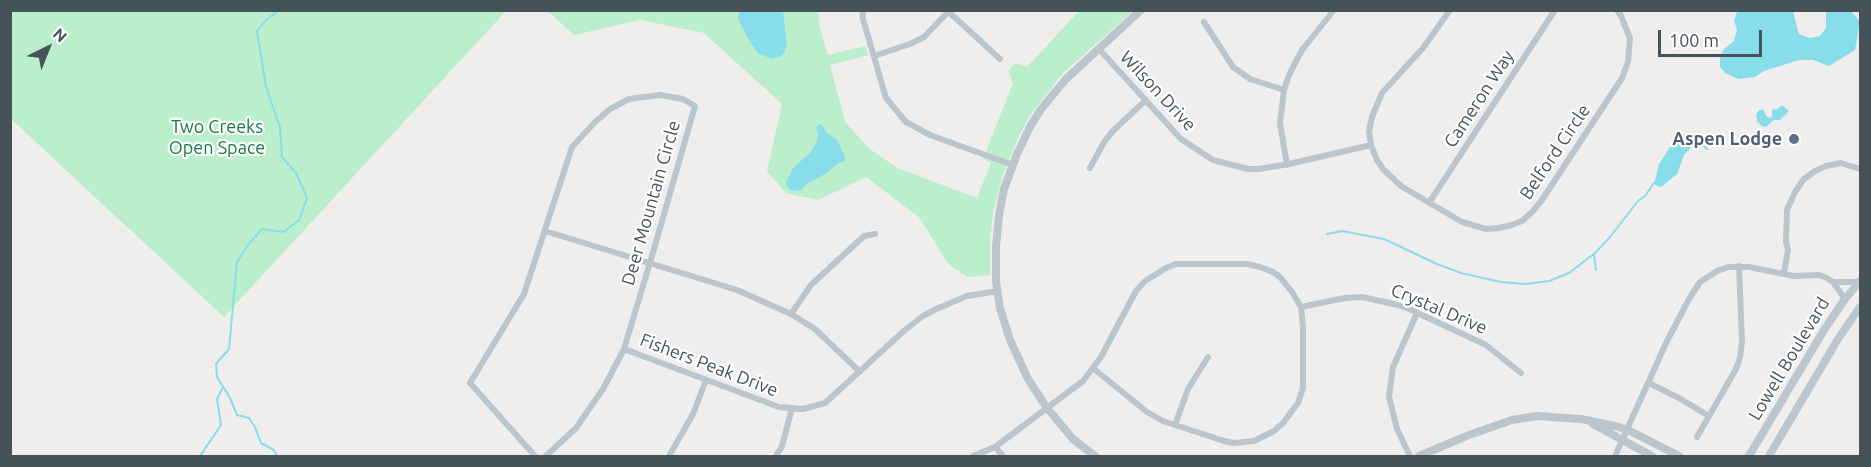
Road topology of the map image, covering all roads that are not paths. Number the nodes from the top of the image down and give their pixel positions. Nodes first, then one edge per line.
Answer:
1 (862, 10) edge
2 (1141, 10) edge
3 (1334, 10) edge
4 (1450, 10) edge
5 (1555, 10) edge
6 (1617, 10) edge
7 (950, 11) edge
8 (1204, 22) dead end
9 (1099, 49) junction
10 (874, 56) junction
11 (1000, 58) dead end
12 (1284, 90) junction
13 (1146, 100) junction
14 (1371, 145) junction
15 (1012, 165) junction
16 (1287, 165) junction
17 (1090, 168) dead end
18 (1860, 169) edge
19 (1429, 203) junction
20 (544, 231) junction
21 (875, 234) dead end
22 (650, 263) junction
23 (1739, 266) junction
24 (1784, 273) junction
25 (1859, 281) edge
26 (1833, 282) junction
27 (998, 291) junction
28 (1845, 299) junction
29 (1301, 307) junction
30 (1860, 307) edge
31 (1417, 313) junction
32 (791, 314) junction
33 (624, 349) junction
34 (1208, 357) dead end
35 (1094, 369) junction
36 (860, 372) junction
37 (1521, 373) dead end
38 (706, 380) junction
39 (1649, 383) junction
40 (792, 408) junction
41 (1047, 408) junction
42 (1709, 416) junction
43 (1581, 418) junction
44 (1175, 425) junction
45 (1628, 430) junction
46 (1697, 437) dead end
47 (1623, 440) junction
48 (995, 447) junction
49 (535, 456) edge
50 (546, 456) edge
51 (669, 456) edge
52 (776, 456) edge
53 (973, 456) edge
54 (1003, 456) edge
55 (1095, 456) edge
56 (1410, 456) edge
57 (1419, 456) edge
58 (1615, 456) edge
59 (1652, 456) edge
60 (1679, 456) edge
61 (1749, 456) edge
62 (1769, 456) edge

1 - 10 street
2 - 9 street
3 - 12 street
4 - 14 street
5 - 19 street, Cameron Way
6 - 19 street, Belford Circle
7 - 10 street
7 - 11 street
8 - 12 street
9 - 13 street, Wilson Drive
9 - 15 street
10 - 15 street
12 - 16 street
13 - 16 street, Wilson Drive
13 - 17 street
14 - 16 street, Wilson Drive
14 - 19 street, Belford Circle
15 - 27 street
18 - 24 street
20 - 22 street
20 - 22 street, Deer Mountain Circle
20 - 49 street, Deer Mountain Circle
21 - 32 street
22 - 32 street
22 - 33 street, Deer Mountain Circle
23 - 24 street
23 - 39 street
23 - 42 street
24 - 26 street
25 - 26 street
25 - 28 main road, Lowell Boulevard
26 - 28 street
27 - 36 street, Fishers Peak Drive
27 - 41 street
28 - 61 main road, Lowell Boulevard
29 - 31 street, Crystal Drive
29 - 35 street
29 - 44 street
30 - 62 main road, Lowell Boulevard
31 - 37 street, Crystal Drive
31 - 56 street
32 - 36 street
33 - 38 street, Fishers Peak Drive
33 - 50 street, Deer Mountain Circle
34 - 44 street
35 - 41 street
35 - 44 street
36 - 40 street, Fishers Peak Drive
38 - 40 street, Fishers Peak Drive
38 - 51 street
39 - 42 street
39 - 45 street
40 - 52 street
41 - 48 street
41 - 55 street
42 - 46 street
43 - 45 street
43 - 47 street
43 - 57 street
45 - 47 street
45 - 60 street
47 - 58 street
47 - 59 street
48 - 53 street
48 - 54 street

